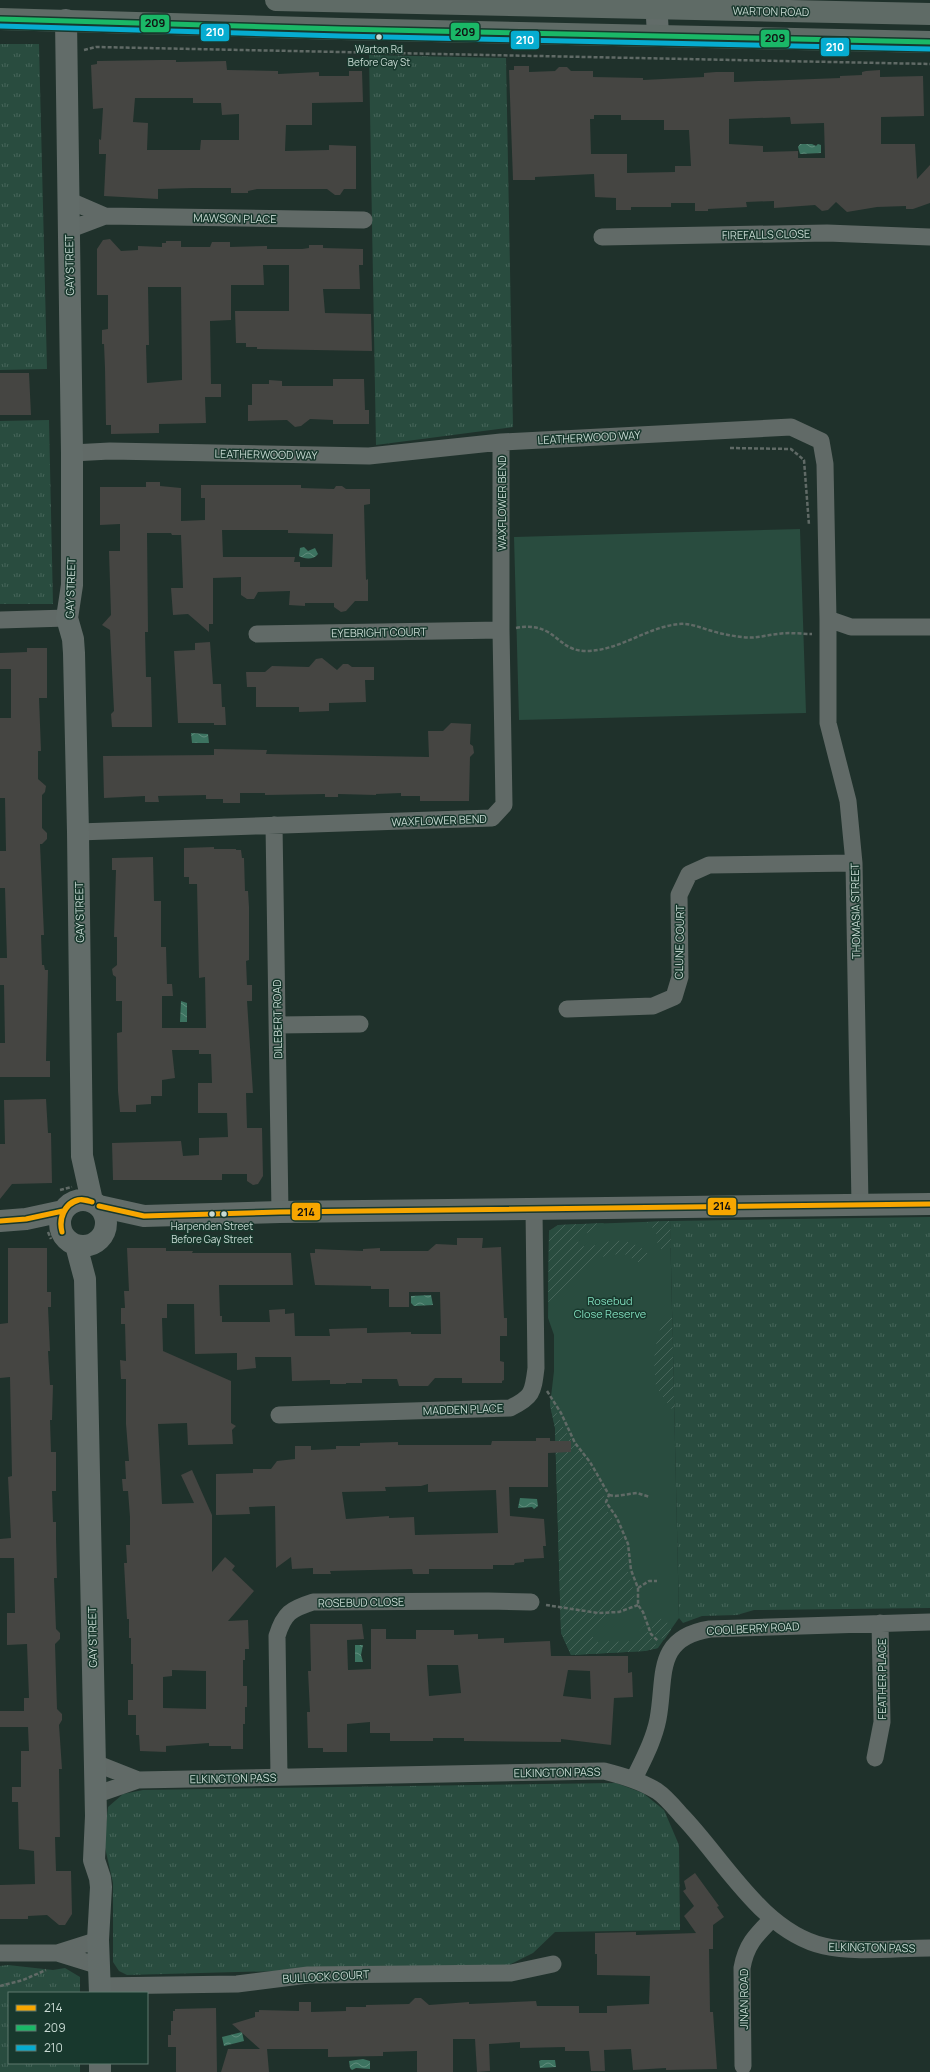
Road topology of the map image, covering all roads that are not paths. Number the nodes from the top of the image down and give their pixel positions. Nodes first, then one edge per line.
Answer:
1 (276, 0) edge
2 (632, 4) edge
3 (657, 4) edge
4 (930, 14) edge
5 (0, 19) edge
6 (66, 20) junction
7 (630, 34) junction
8 (658, 35) junction
9 (930, 42) edge
10 (68, 200) junction
11 (105, 216) junction
12 (364, 220) dead end
13 (68, 230) junction
14 (602, 237) dead end
15 (930, 237) edge
16 (501, 442) junction
17 (72, 453) junction
18 (67, 618) junction
19 (0, 620) edge
20 (828, 626) junction
21 (930, 627) edge
22 (501, 630) junction
23 (257, 634) dead end
24 (274, 825) junction
25 (78, 832) junction
26 (854, 863) junction
27 (567, 1009) dead end
28 (360, 1024) dead end
29 (277, 1025) junction
30 (82, 1156) junction
31 (95, 1203) junction
32 (930, 1204) edge
33 (860, 1205) junction
34 (534, 1210) junction
35 (280, 1212) junction
36 (63, 1215) junction
37 (144, 1216) junction
38 (0, 1221) edge
39 (101, 1237) junction
40 (76, 1245) junction
41 (85, 1279) junction
42 (279, 1415) dead end
43 (531, 1602) road end
44 (930, 1622) edge
45 (880, 1623) junction
46 (875, 1758) dead end
47 (95, 1763) junction
48 (279, 1777) junction
49 (634, 1779) junction
50 (138, 1780) junction
51 (95, 1795) junction
52 (772, 1919) junction
53 (98, 1940) junction
54 (930, 1948) edge
55 (0, 1953) edge
56 (57, 1953) junction
57 (553, 1964) dead end
58 (99, 1982) edge
59 (743, 2066) dead end

1 - 2 main road, WARTON ROAD
2 - 3 main road, WARTON ROAD
2 - 7 street
3 - 4 main road, WARTON ROAD
3 - 8 street
5 - 6 main road
6 - 7 main road
6 - 10 street, GAY STREET
7 - 8 main road
8 - 9 main road
10 - 11 street, MAWSON PLACE
10 - 13 street, GAY STREET
11 - 12 street, MAWSON PLACE
11 - 13 street, MAWSON PLACE
13 - 17 street, GAY STREET
14 - 15 street, FIREFALLS CLOSE
16 - 17 street, LEATHERWOOD WAY
16 - 20 street, LEATHERWOOD WAY
16 - 22 street, WAXFLOWER BEND
17 - 18 street, GAY STREET
18 - 19 street
18 - 25 street, GAY STREET
20 - 21 street
20 - 26 street, THOMASIA STREET
22 - 23 street, EYEBRIGHT COURT
22 - 24 street, WAXFLOWER BEND
24 - 25 street, WAXFLOWER BEND
24 - 29 street, DILEBERT ROAD
25 - 30 street, GAY STREET
26 - 27 street, CLUNE COURT
26 - 33 street, THOMASIA STREET
28 - 29 street
29 - 35 street, DILEBERT ROAD
30 - 31 street, GAY STREET
30 - 36 street, GAY STREET
31 - 36 street
31 - 37 street
31 - 39 street
32 - 33 street
33 - 34 street
34 - 35 street
34 - 42 street, MADDEN PLACE
35 - 37 street
36 - 38 street
36 - 40 street
37 - 39 street
39 - 40 street
39 - 41 street, GAY STREET
40 - 41 street, GAY STREET
41 - 47 street, GAY STREET
43 - 48 street, ROSEBUD CLOSE
44 - 45 street, COOLBERRY ROAD
45 - 46 street, FEATHER PLACE
45 - 49 street, COOLBERRY ROAD
47 - 50 street, ELKINGTON PASS
47 - 51 street, GAY STREET
48 - 49 street, ELKINGTON PASS
48 - 50 street, ELKINGTON PASS
49 - 52 street, ELKINGTON PASS
50 - 51 street, ELKINGTON PASS
51 - 53 street, GAY STREET
52 - 54 street, ELKINGTON PASS
52 - 59 street, JINAN ROAD
53 - 56 street
53 - 58 street, GAY STREET
55 - 56 street
56 - 58 street, BULLOCK COURT
57 - 58 street, BULLOCK COURT

